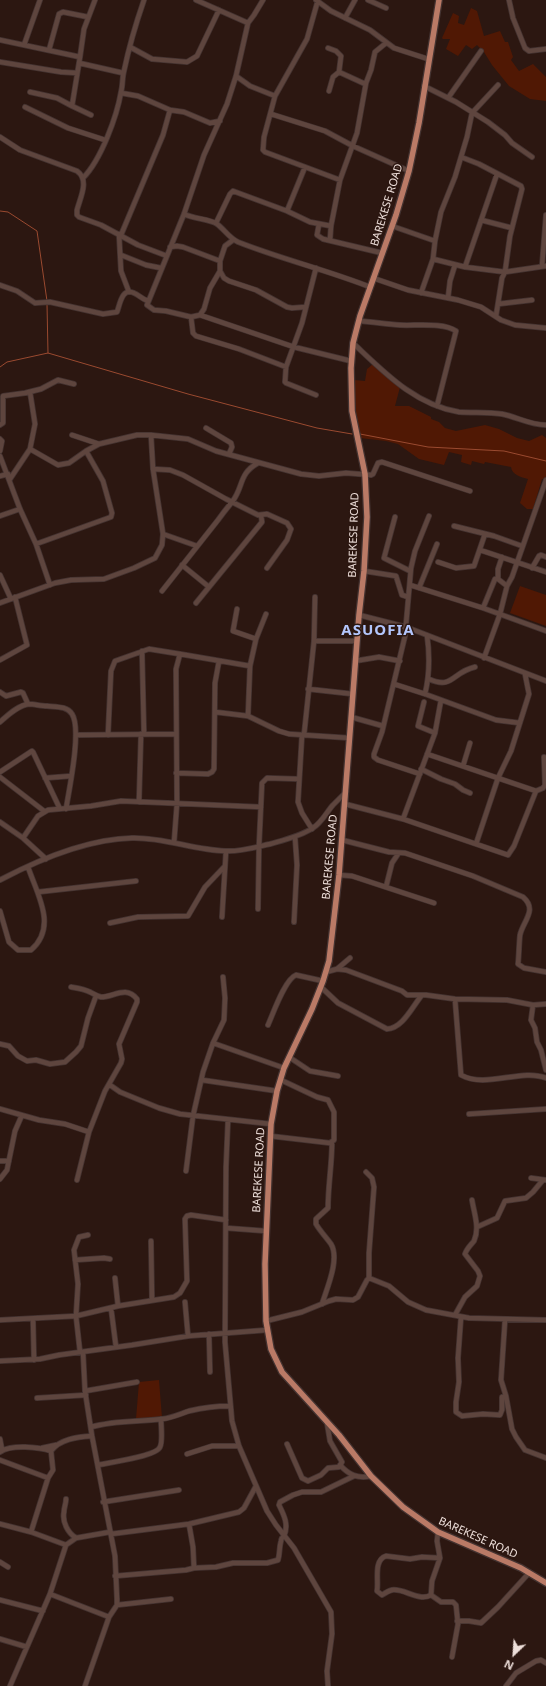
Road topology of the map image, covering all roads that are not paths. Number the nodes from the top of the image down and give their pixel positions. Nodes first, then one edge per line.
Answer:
1 (40, 0) edge
2 (95, 0) edge
3 (144, 0) edge
4 (196, 0) edge
5 (263, 0) edge
6 (355, 0) edge
7 (368, 0) edge
8 (439, 0) edge
9 (509, 0) edge
10 (317, 1) edge
11 (386, 8) dead end
12 (219, 10) junction
13 (88, 17) junction
14 (345, 18) junction
15 (248, 24) junction
16 (0, 40) edge
17 (386, 43) junction
18 (24, 45) junction
19 (130, 47) junction
20 (328, 48) dead end
21 (546, 49) edge
22 (49, 50) junction
23 (481, 51) dead end
24 (80, 60) junction
25 (428, 60) junction
26 (0, 62) edge
27 (338, 72) junction
28 (76, 73) junction
29 (123, 73) junction
30 (236, 76) junction
31 (366, 82) junction
32 (498, 85) dead end
33 (424, 86) junction
34 (330, 91) dead end
35 (30, 92) dead end
36 (121, 93) junction
37 (275, 96) junction
38 (448, 98) junction
39 (72, 106) junction
40 (25, 107) dead end
41 (170, 110) junction
42 (472, 113) junction
43 (271, 114) junction
44 (91, 115) dead end
45 (220, 121) junction
46 (0, 137) edge
47 (105, 140) junction
48 (353, 146) junction
49 (461, 157) junction
50 (532, 157) dead end
51 (305, 167) junction
52 (409, 171) junction
53 (496, 174) junction
54 (84, 178) junction
55 (340, 180) junction
56 (287, 211) junction
57 (184, 214) junction
58 (546, 214) edge
59 (481, 220) junction
60 (216, 223) junction
61 (319, 224) junction
62 (331, 226) junction
63 (392, 226) junction
64 (545, 226) edge
65 (512, 228) junction
66 (120, 234) junction
67 (233, 240) junction
68 (330, 240) junction
69 (435, 241) junction
70 (170, 247) junction
71 (382, 253) junction
72 (120, 255) junction
73 (166, 256) junction
74 (433, 259) junction
75 (220, 261) junction
76 (454, 265) junction
77 (544, 266) edge
78 (465, 267) junction
79 (161, 268) junction
80 (316, 268) junction
81 (220, 271) junction
82 (505, 272) junction
83 (373, 278) junction
84 (0, 285) edge
85 (370, 287) junction
86 (129, 292) junction
87 (422, 293) junction
88 (448, 298) junction
89 (532, 300) dead end
90 (148, 301) junction
91 (498, 304) junction
92 (305, 307) junction
93 (200, 315) junction
94 (496, 316) junction
95 (191, 317) junction
96 (359, 321) junction
97 (546, 328) edge
98 (353, 343) junction
99 (294, 347) junction
100 (352, 361) junction
101 (286, 366) junction
102 (74, 384) dead end
103 (30, 392) junction
104 (316, 395) dead end
105 (437, 406) junction
106 (0, 425) edge
107 (546, 425) edge
108 (206, 428) dead end
109 (72, 435) dead end
110 (151, 435) junction
111 (0, 440) edge
112 (99, 444) junction
113 (30, 449) junction
114 (0, 451) edge
115 (86, 451) junction
116 (229, 454) junction
117 (0, 456) edge
118 (258, 463) junction
119 (153, 469) junction
120 (8, 474) junction
121 (365, 474) junction
122 (0, 476) edge
123 (10, 479) junction
124 (546, 480) edge
125 (470, 491) dead end
126 (232, 502) junction
127 (20, 509) junction
128 (260, 514) junction
129 (0, 516) edge
130 (429, 516) dead end
131 (395, 517) dead end
132 (454, 526) dead end
133 (164, 534) junction
134 (485, 534) junction
135 (36, 544) junction
136 (437, 544) dead end
137 (197, 546) junction
138 (522, 546) junction
139 (480, 550) junction
140 (546, 557) edge
141 (502, 558) junction
142 (438, 562) dead end
143 (516, 563) junction
144 (182, 565) junction
145 (267, 568) dead end
146 (532, 568) junction
147 (364, 571) junction
148 (410, 571) junction
149 (546, 572) edge
150 (0, 575) edge
151 (498, 579) junction
152 (50, 585) junction
153 (410, 585) junction
154 (507, 586) junction
155 (209, 587) junction
156 (419, 588) junction
157 (162, 591) dead end
158 (315, 597) dead end
159 (408, 597) junction
160 (13, 598) junction
161 (0, 603) edge
162 (196, 603) dead end
163 (483, 608) junction
164 (237, 609) dead end
165 (266, 614) dead end
166 (500, 614) junction
167 (359, 615) junction
168 (406, 627) junction
169 (546, 631) edge
170 (428, 635) junction
171 (256, 639) junction
172 (357, 641) junction
173 (314, 642) junction
174 (142, 651) junction
175 (180, 654) junction
176 (484, 658) junction
177 (0, 660) edge
178 (219, 661) junction
179 (355, 661) junction
180 (400, 661) junction
181 (250, 666) junction
182 (474, 667) dead end
183 (525, 674) junction
184 (429, 679) junction
185 (546, 681) edge
186 (394, 684) junction
187 (308, 689) junction
188 (0, 692) edge
189 (353, 694) junction
190 (425, 694) junction
191 (441, 700) junction
192 (424, 702) dead end
193 (28, 704) junction
194 (214, 712) junction
195 (248, 716) junction
196 (351, 717) junction
197 (0, 722) edge
198 (520, 723) junction
199 (383, 726) junction
200 (435, 733) junction
201 (142, 734) junction
202 (176, 734) junction
203 (76, 735) junction
204 (108, 735) junction
205 (303, 735) junction
206 (350, 738) junction
207 (470, 743) dead end
208 (427, 754) junction
209 (544, 757) dead end
210 (463, 766) junction
211 (421, 771) junction
212 (0, 772) edge
213 (176, 773) junction
214 (71, 776) junction
215 (0, 777) edge
216 (45, 778) junction
217 (299, 778) junction
218 (498, 778) junction
219 (536, 791) junction
220 (346, 792) junction
221 (470, 793) dead end
222 (138, 802) junction
223 (177, 803) junction
224 (345, 804) junction
225 (261, 807) junction
226 (60, 809) junction
227 (66, 809) junction
228 (44, 812) junction
229 (403, 819) junction
230 (0, 822) edge
231 (312, 829) junction
232 (295, 837) junction
233 (23, 838) junction
234 (342, 840) junction
235 (174, 844) junction
236 (476, 844) junction
237 (258, 846) junction
238 (226, 851) junction
239 (398, 854) junction
240 (46, 859) junction
241 (225, 866) junction
242 (28, 867) junction
243 (339, 875) junction
244 (0, 880) edge
245 (136, 881) dead end
246 (386, 887) junction
247 (38, 892) junction
248 (434, 903) dead end
249 (258, 908) dead end
250 (0, 911) edge
251 (222, 917) dead end
252 (294, 922) dead end
253 (110, 923) dead end
254 (350, 958) dead end
255 (337, 969) junction
256 (326, 972) junction
257 (546, 972) edge
258 (223, 977) dead end
259 (322, 984) junction
260 (71, 987) dead end
261 (422, 995) junction
262 (96, 996) junction
263 (455, 999) junction
264 (533, 1004) junction
265 (546, 1004) edge
266 (268, 1025) dead end
267 (0, 1044) edge
268 (213, 1044) junction
269 (289, 1057) junction
270 (284, 1068) junction
271 (546, 1070) edge
272 (338, 1076) dead end
273 (546, 1078) edge
274 (202, 1080) junction
275 (281, 1080) junction
276 (110, 1085) junction
277 (277, 1091) junction
278 (0, 1109) edge
279 (546, 1109) edge
280 (22, 1114) junction
281 (469, 1114) dead end
282 (193, 1116) junction
283 (228, 1120) junction
284 (271, 1124) junction
285 (89, 1132) junction
286 (270, 1136) junction
287 (332, 1142) junction
288 (0, 1161) edge
289 (9, 1161) junction
290 (186, 1171) dead end
291 (366, 1172) dead end
292 (531, 1178) dead end
293 (0, 1179) edge
294 (77, 1180) dead end
295 (544, 1180) edge
296 (472, 1200) dead end
297 (226, 1220) junction
298 (477, 1227) junction
299 (226, 1228) junction
300 (266, 1231) junction
301 (88, 1234) dead end
302 (151, 1241) dead end
303 (110, 1259) dead end
304 (75, 1260) junction
305 (115, 1278) dead end
306 (369, 1278) junction
307 (152, 1300) junction
308 (185, 1302) dead end
309 (322, 1304) junction
310 (118, 1306) junction
311 (111, 1308) junction
312 (455, 1315) junction
313 (76, 1316) junction
314 (461, 1317) junction
315 (0, 1320) edge
316 (32, 1320) junction
317 (505, 1320) junction
318 (546, 1320) edge
319 (266, 1321) junction
320 (267, 1330) junction
321 (226, 1332) junction
322 (209, 1334) junction
323 (188, 1336) junction
324 (116, 1347) junction
325 (82, 1352) junction
326 (34, 1360) junction
327 (0, 1361) edge
328 (210, 1372) dead end
329 (137, 1382) dead end
330 (85, 1393) junction
331 (506, 1396) junction
332 (37, 1398) dead end
333 (229, 1406) junction
334 (161, 1419) junction
335 (327, 1423) junction
336 (91, 1427) junction
337 (92, 1436) junction
338 (0, 1439) edge
339 (287, 1444) dead end
340 (56, 1445) junction
341 (239, 1446) junction
342 (42, 1448) junction
343 (1, 1451) edge
344 (52, 1451) junction
345 (187, 1454) dead end
346 (546, 1458) edge
347 (0, 1460) edge
348 (98, 1465) junction
349 (340, 1465) junction
350 (354, 1476) junction
351 (372, 1476) junction
352 (48, 1478) junction
353 (256, 1486) junction
354 (179, 1490) dead end
355 (66, 1499) dead end
356 (103, 1502) junction
357 (0, 1524) edge
358 (188, 1524) junction
359 (31, 1532) junction
360 (438, 1532) junction
361 (110, 1533) junction
362 (284, 1536) junction
363 (76, 1538) junction
364 (66, 1545) junction
365 (440, 1558) junction
366 (0, 1562) edge
367 (8, 1567) dead end
368 (194, 1568) junction
369 (529, 1573) junction
370 (115, 1576) junction
371 (545, 1581) edge
372 (50, 1594) junction
373 (431, 1595) junction
374 (171, 1599) dead end
375 (0, 1600) edge
376 (117, 1605) junction
377 (43, 1611) junction
378 (109, 1617) junction
379 (458, 1622) junction
380 (0, 1639) edge
381 (27, 1647) junction
382 (452, 1657) dead end
383 (546, 1663) edge
384 (10, 1686) edge
385 (85, 1686) edge
386 (328, 1686) edge
387 (506, 1686) edge

1 - 18 street
2 - 13 street
3 - 19 street
4 - 12 street
5 - 15 street
6 - 14 street
7 - 11 street
8 - 25 main road, BAREKESE ROAD
9 - 21 street
10 - 14 street
10 - 37 street
12 - 15 street
12 - 19 street
13 - 22 street
13 - 24 street
14 - 17 street
15 - 30 street
16 - 18 street
17 - 25 street
17 - 31 street
18 - 22 street
19 - 29 street
20 - 27 street
22 - 24 street
23 - 38 street
24 - 28 street
24 - 29 street
25 - 33 main road, BAREKESE ROAD
26 - 28 street
27 - 31 street
27 - 34 street
28 - 39 street
29 - 36 street
30 - 37 street
30 - 45 street
31 - 48 street
32 - 42 street
33 - 38 street
33 - 52 main road, BAREKESE ROAD
35 - 39 street
36 - 41 street
36 - 47 street
37 - 43 street
38 - 42 street
39 - 44 street
40 - 47 street
41 - 45 street
41 - 66 street
42 - 49 street
42 - 50 street
43 - 48 street
43 - 51 street
45 - 57 street
46 - 54 street
47 - 54 street
48 - 52 street
48 - 55 street
49 - 53 street
49 - 69 street
51 - 55 street
51 - 56 street
52 - 63 main road, BAREKESE ROAD
53 - 59 street
53 - 65 street
54 - 66 street
55 - 62 street
56 - 60 street
56 - 61 street
57 - 60 street
57 - 70 street
58 - 64 street
59 - 65 street
59 - 78 street
60 - 67 street
61 - 62 street
61 - 68 street
62 - 68 street
63 - 69 street
63 - 71 main road, BAREKESE ROAD
64 - 77 street
65 - 82 street
66 - 72 street
66 - 73 street
67 - 75 street
67 - 80 street
68 - 71 street
69 - 74 street
70 - 73 street
70 - 75 street
71 - 83 main road, BAREKESE ROAD
72 - 79 street
72 - 86 street
73 - 79 street
74 - 76 street
74 - 87 street
75 - 81 street
76 - 78 street
76 - 88 street
77 - 82 street
78 - 82 street
79 - 90 street
80 - 85 street
80 - 92 street
81 - 92 street
81 - 93 street
82 - 91 street
83 - 85 main road, BAREKESE ROAD
83 - 87 street
84 - 86 street
85 - 96 main road, BAREKESE ROAD
86 - 90 street
87 - 88 street
88 - 94 street
89 - 91 street
90 - 95 street
91 - 94 street
92 - 99 street
93 - 95 street
93 - 99 street
94 - 97 street
95 - 101 street
96 - 98 main road, BAREKESE ROAD
96 - 105 street
98 - 100 main road, BAREKESE ROAD
98 - 105 street
99 - 100 street
99 - 101 street
100 - 121 main road, BAREKESE ROAD
101 - 104 street
102 - 103 street
103 - 106 street
103 - 113 street
105 - 107 street
108 - 116 street
109 - 112 street
110 - 112 street
110 - 116 street
110 - 119 street
111 - 114 street
112 - 115 street
113 - 115 street
113 - 123 street
115 - 135 street
116 - 118 street
117 - 120 street
118 - 121 street
118 - 126 street
119 - 126 street
119 - 133 street
120 - 122 street
120 - 123 street
121 - 125 street
121 - 147 main road, BAREKESE ROAD
123 - 127 street
124 - 138 street
126 - 128 street
126 - 137 street
127 - 129 street
127 - 135 street
128 - 145 street
128 - 155 street
130 - 148 street
131 - 148 street
132 - 134 street
133 - 137 street
133 - 152 street
134 - 138 street
134 - 139 street
135 - 152 street
136 - 156 street
137 - 144 street
138 - 143 street
139 - 141 street
139 - 142 street
140 - 146 street
141 - 143 street
141 - 151 street
143 - 146 street
143 - 154 street
144 - 155 street
144 - 157 street
146 - 149 street
147 - 159 street
147 - 167 main road, BAREKESE ROAD
148 - 153 street
150 - 160 street
151 - 154 street
151 - 163 street
152 - 160 street
153 - 156 street
153 - 159 street
154 - 166 street
155 - 162 street
156 - 163 street
158 - 173 street
159 - 168 street
160 - 161 street
160 - 177 street
163 - 166 street
164 - 171 street
165 - 171 street
166 - 169 street
166 - 176 street
167 - 168 street
167 - 172 main road, BAREKESE ROAD
168 - 170 street
168 - 180 street
170 - 176 street
170 - 184 street
171 - 181 street
172 - 173 street
172 - 179 main road, BAREKESE ROAD
173 - 187 street
174 - 175 street
174 - 201 street
174 - 204 street
175 - 178 street
175 - 202 street
176 - 183 street
178 - 181 street
178 - 194 street
179 - 180 street
179 - 189 main road, BAREKESE ROAD
180 - 186 street
181 - 195 street
182 - 184 street
183 - 185 street
183 - 198 street
184 - 190 street
186 - 190 street
186 - 199 street
187 - 189 street
187 - 205 street
188 - 193 street
189 - 196 main road, BAREKESE ROAD
190 - 191 street
191 - 198 street
191 - 200 street
192 - 200 street
193 - 197 street
193 - 203 street
194 - 195 street
194 - 213 street
195 - 205 street
196 - 199 street
196 - 206 main road, BAREKESE ROAD
198 - 218 street
199 - 211 street
200 - 208 street
201 - 202 street
201 - 204 street
201 - 222 street
202 - 213 street
203 - 204 street
203 - 214 street
205 - 206 street
205 - 217 street
206 - 220 main road, BAREKESE ROAD
207 - 210 street
208 - 210 street
208 - 211 street
209 - 219 street
210 - 218 street
211 - 221 street
211 - 229 street
212 - 216 street
213 - 223 street
214 - 216 street
214 - 227 street
215 - 228 street
216 - 226 street
217 - 225 street
217 - 231 street
218 - 219 street
218 - 236 street
219 - 236 street
220 - 224 main road, BAREKESE ROAD
220 - 231 street
222 - 223 street
222 - 227 street
223 - 225 street
223 - 235 street
224 - 229 street
224 - 234 main road, BAREKESE ROAD
225 - 237 street
226 - 227 street
226 - 228 street
228 - 233 street
229 - 236 street
230 - 233 street
231 - 232 street
232 - 237 street
232 - 252 street
233 - 240 street
234 - 239 street
234 - 243 main road, BAREKESE ROAD
235 - 238 street
235 - 240 street
237 - 238 street
237 - 249 street
238 - 241 street
239 - 246 street
239 - 257 street
240 - 242 street
241 - 251 street
241 - 253 street
242 - 244 street
242 - 247 street
243 - 246 street
243 - 256 main road, BAREKESE ROAD
245 - 247 street
246 - 248 street
247 - 250 street
254 - 255 street
255 - 256 street
255 - 261 street
256 - 259 main road, BAREKESE ROAD
258 - 268 street
259 - 261 street
259 - 266 street
259 - 269 main road, BAREKESE ROAD
260 - 262 street
261 - 263 street
262 - 267 street
262 - 276 street
263 - 264 street
263 - 273 street
264 - 265 street
264 - 271 street
268 - 270 street
268 - 274 street
269 - 270 main road, BAREKESE ROAD
269 - 272 street
270 - 275 main road, BAREKESE ROAD
274 - 277 street
274 - 282 street
275 - 277 main road, BAREKESE ROAD
275 - 287 street
276 - 282 street
276 - 285 street
277 - 284 main road, BAREKESE ROAD
278 - 280 street
279 - 281 street
280 - 285 street
280 - 289 street
282 - 283 street
282 - 290 street
283 - 284 street
283 - 297 street
284 - 286 main road, BAREKESE ROAD
285 - 294 street
286 - 287 street
286 - 300 main road, BAREKESE ROAD
287 - 309 street
288 - 289 street
289 - 293 street
291 - 306 street
292 - 295 street
295 - 298 street
296 - 298 street
297 - 299 street
297 - 307 street
298 - 312 street
299 - 300 street
299 - 321 street
300 - 319 main road, BAREKESE ROAD
301 - 304 street
302 - 307 street
303 - 304 street
304 - 313 street
305 - 310 street
306 - 309 street
306 - 312 street
307 - 310 street
308 - 323 street
309 - 319 street
310 - 311 street
311 - 313 street
311 - 324 street
312 - 314 street
313 - 316 street
313 - 325 street
314 - 317 street
314 - 331 street
315 - 316 street
316 - 326 street
317 - 318 street
317 - 331 street
319 - 320 main road, BAREKESE ROAD
320 - 321 street
320 - 335 main road, BAREKESE ROAD
321 - 322 street
321 - 333 street
322 - 323 street
322 - 328 street
323 - 324 street
324 - 325 street
325 - 326 street
325 - 330 street
326 - 327 street
329 - 330 street
330 - 332 street
330 - 336 street
331 - 346 street
333 - 334 street
333 - 341 street
334 - 336 street
334 - 348 street
335 - 349 street
335 - 351 main road, BAREKESE ROAD
336 - 337 street
337 - 340 street
337 - 348 street
338 - 343 street
339 - 349 street
340 - 342 street
340 - 344 street
341 - 345 street
341 - 353 street
342 - 343 street
342 - 344 street
344 - 352 street
347 - 352 street
348 - 356 street
349 - 350 street
350 - 351 street
350 - 362 street
351 - 360 main road, BAREKESE ROAD
352 - 359 street
353 - 358 street
353 - 362 street
354 - 356 street
355 - 363 street
356 - 361 street
357 - 359 street
358 - 361 street
358 - 368 street
359 - 364 street
360 - 365 street
360 - 369 main road, BAREKESE ROAD
361 - 363 street
361 - 370 street
362 - 368 street
362 - 386 street
363 - 364 street
364 - 372 street
365 - 373 street
365 - 373 street
366 - 367 street
368 - 370 street
369 - 371 main road, BAREKESE ROAD
369 - 379 street
370 - 376 street
372 - 377 street
372 - 378 street
373 - 379 street
374 - 376 street
375 - 377 street
376 - 378 street
377 - 381 street
378 - 385 street
379 - 382 street
380 - 381 street
381 - 384 street
383 - 387 street

